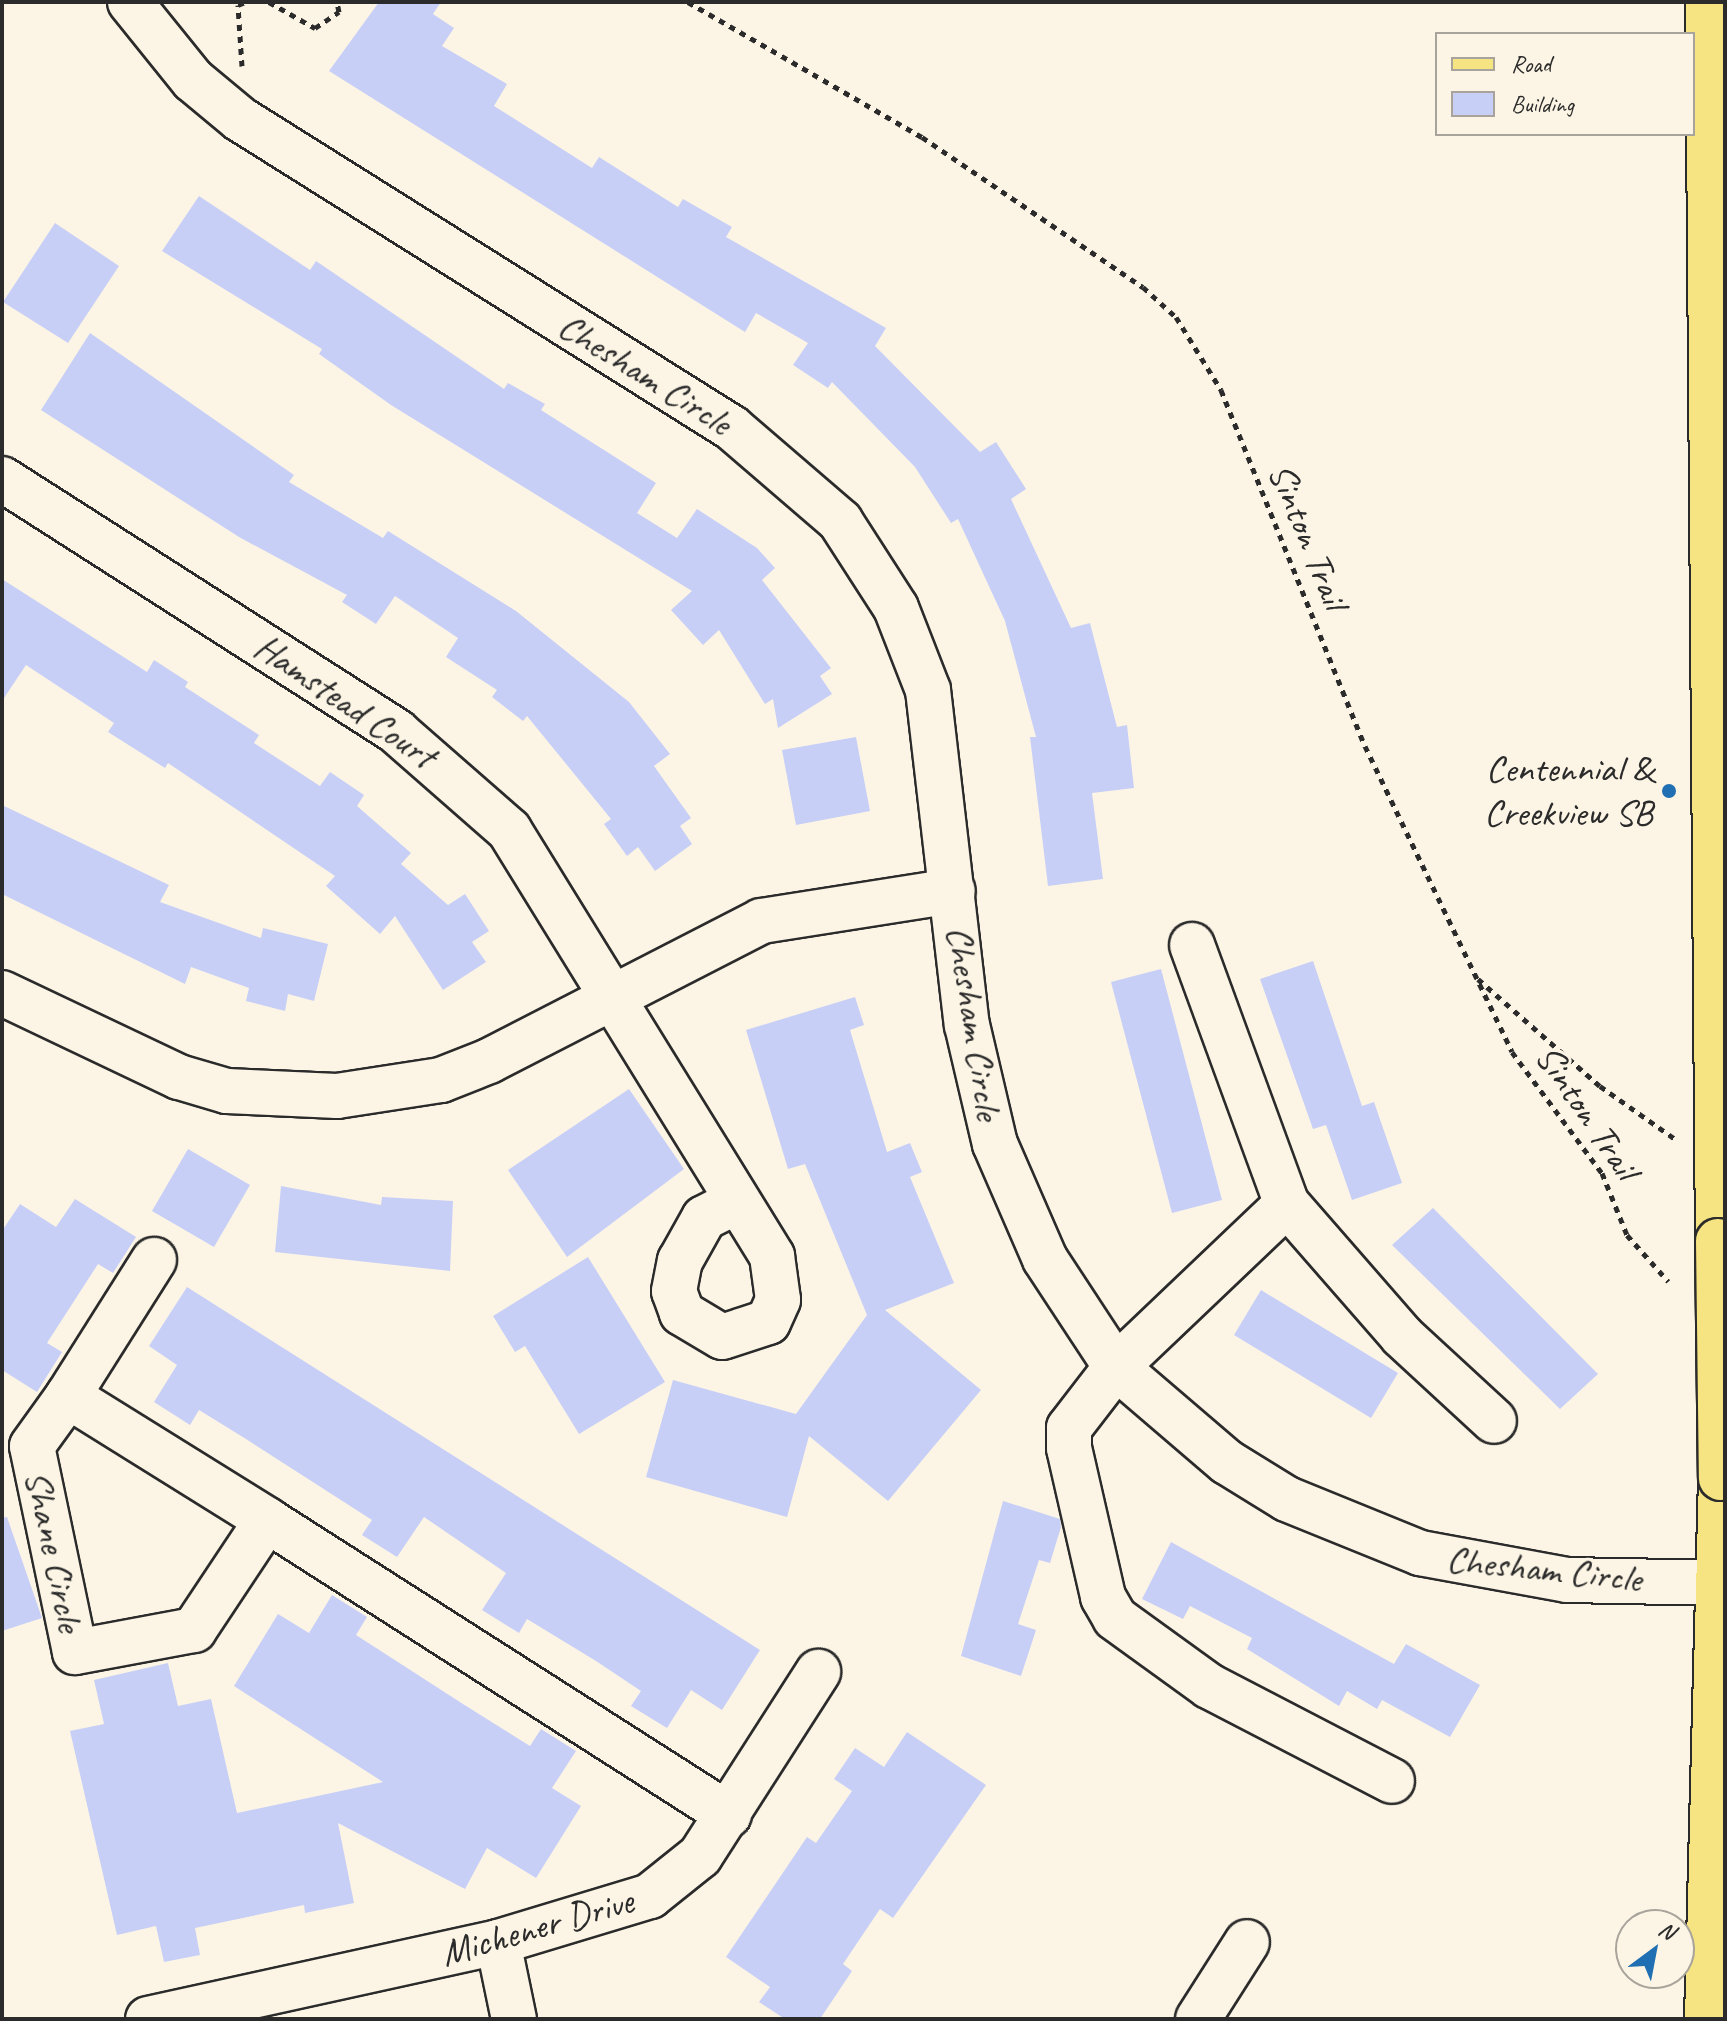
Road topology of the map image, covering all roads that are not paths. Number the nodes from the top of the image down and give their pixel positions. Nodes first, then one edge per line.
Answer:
1 (130, 2) edge
2 (1708, 2) edge
3 (2, 479) edge
4 (953, 891) junction
5 (1718, 915) edge
6 (1192, 945) dead end
7 (2, 993) edge
8 (617, 996) junction
9 (735, 1202) dead end
10 (1287, 1204) junction
11 (154, 1260) dead end
12 (1116, 1367) junction
13 (68, 1396) junction
14 (1494, 1421) dead end
15 (267, 1520) junction
16 (1722, 1583) edge
17 (818, 1672) dead end
18 (1392, 1781) dead end
19 (729, 1815) junction
20 (498, 1942) junction
21 (1247, 1942) dead end
22 (148, 2019) edge
23 (514, 2019) edge
24 (1198, 2019) edge
25 (1707, 2019) edge

1 - 4 street, Chesham Circle
2 - 5 main road
3 - 8 street, Hamstead Court
4 - 8 street, Chesham Circle
4 - 12 street, Chesham Circle
5 - 16 main road, bridge
6 - 10 street
7 - 8 street, Chesham Circle
8 - 9 street, Hamstead Court
10 - 12 street
10 - 14 street
11 - 13 street
12 - 16 street, Chesham Circle
12 - 18 street
13 - 15 street
13 - 15 street, Shane Circle
15 - 19 street
16 - 25 main road
17 - 19 street, Michener Drive
19 - 20 street, Michener Drive
20 - 22 street, Michener Drive
20 - 23 street
21 - 24 street

